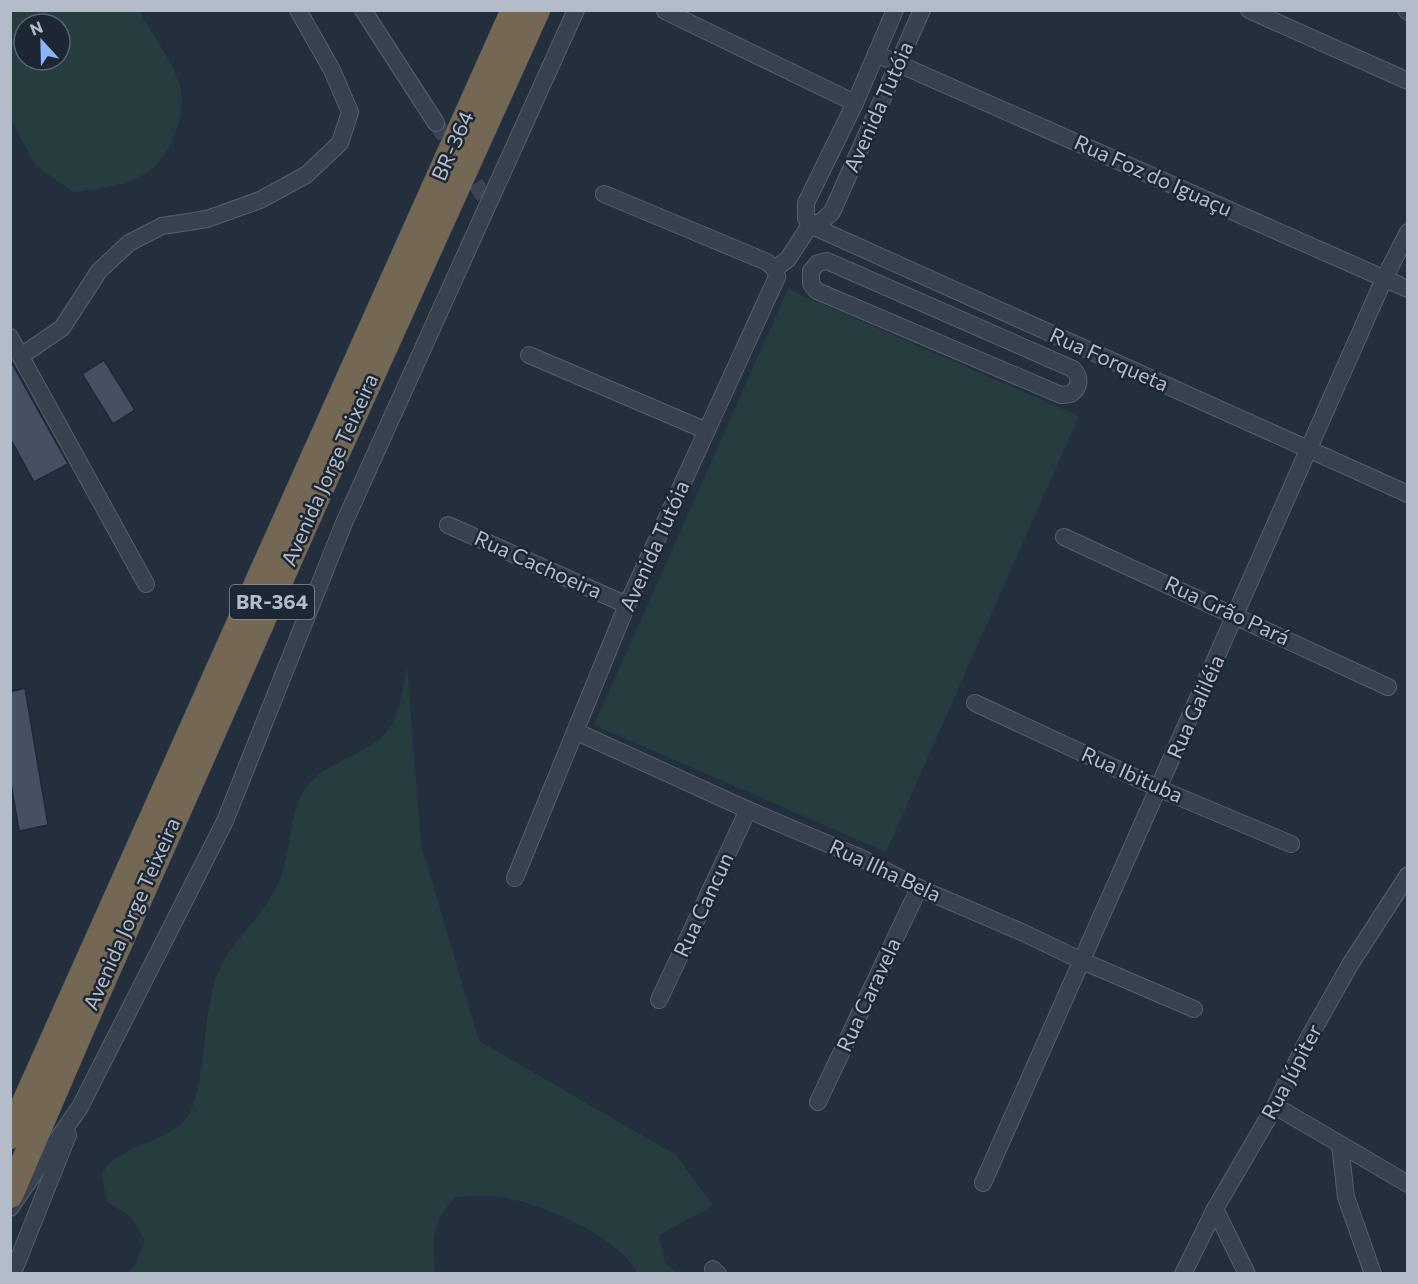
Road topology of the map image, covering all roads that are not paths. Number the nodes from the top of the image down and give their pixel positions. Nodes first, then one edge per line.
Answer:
1 (298, 10) edge
2 (363, 10) edge
3 (514, 10) edge
4 (537, 10) edge
5 (576, 10) edge
6 (895, 10) edge
7 (922, 10) edge
8 (1249, 10) edge
9 (665, 11) edge
10 (876, 54) junction
11 (898, 64) junction
12 (1407, 81) edge
13 (855, 103) junction
14 (436, 123) tunnel mouth
15 (604, 194) dead end
16 (810, 225) junction
17 (1407, 232) edge
18 (893, 264) junction
19 (775, 269) junction
20 (864, 277) junction
21 (1384, 279) junction
22 (883, 285) junction
23 (1407, 289) edge
24 (901, 293) junction
25 (851, 305) junction
26 (888, 321) junction
27 (10, 337) edge
28 (529, 354) dead end
29 (21, 356) junction
30 (707, 431) junction
31 (1310, 450) junction
32 (1407, 494) edge
33 (448, 525) dead end
34 (1064, 537) dead end
35 (146, 584) dead end
36 (627, 605) junction
37 (1236, 615) junction
38 (1388, 687) dead end
39 (975, 703) dead end
40 (577, 732) junction
41 (1160, 789) junction
42 (748, 810) junction
43 (1291, 844) dead end
44 (1407, 875) edge
45 (515, 878) dead end
46 (919, 888) junction
47 (1080, 960) junction
48 (659, 1000) dead end
49 (1194, 1009) dead end
50 (818, 1102) dead end
51 (1275, 1106) junction
52 (80, 1107) junction
53 (10, 1136) edge
54 (1340, 1145) junction
55 (1406, 1181) edge
56 (983, 1183) dead end
57 (10, 1195) edge
58 (10, 1208) edge
59 (1215, 1209) junction
60 (13, 1269) edge
61 (1183, 1274) edge
62 (1247, 1274) edge
63 (1373, 1274) edge

1 - 29 street
2 - 14 street
3 - 53 highway, BR-364 / BR-364
4 - 57 highway, Avenida Jorge Teixeira / BR-364
5 - 52 street
6 - 10 street, Avenida Tutóia
7 - 11 street, Avenida Tutóia
8 - 12 street
9 - 13 street
10 - 11 street, Rua Foz do Iguaçu
10 - 13 street, Avenida Tutóia
11 - 16 street, Avenida Tutóia
11 - 21 street, Rua Foz do Iguaçu
13 - 16 street, Avenida Tutóia
15 - 19 street
16 - 18 street, Rua Forqueta
16 - 19 street, Avenida Tutóia
17 - 21 street, Rua Galiléia
18 - 22 street
18 - 31 street, Rua Forqueta
19 - 30 street, Avenida Tutóia
20 - 22 street
20 - 25 street
20 - 25 street
21 - 23 street, Rua Foz do Iguaçu
21 - 31 street, Rua Galiléia
22 - 24 street
24 - 26 street
24 - 26 street
25 - 26 street
27 - 29 street
28 - 30 street
29 - 35 street
30 - 36 street, Avenida Tutóia
31 - 32 street, Rua Forqueta
31 - 37 street, Rua Galiléia
33 - 36 street, Rua Cachoeira
34 - 37 street, Rua Grão Pará
36 - 40 street, Avenida Tutóia
37 - 38 street, Rua Grão Pará
37 - 41 street, Rua Galiléia
39 - 41 street, Rua Ibituba
40 - 42 street, Rua Ilha Bela
40 - 45 street, Avenida Tutóia
41 - 43 street, Rua Ibituba
41 - 47 street, Rua Galiléia
42 - 46 street, Rua Ilha Bela
42 - 48 street, Rua Cancun
44 - 51 street, Rua Júpiter
46 - 47 street, Rua Ilha Bela
46 - 50 street, Rua Caravela
47 - 49 street, Rua Ilha Bela
47 - 56 street, Rua Galiléia
51 - 54 street
51 - 59 street, Rua Júpiter
52 - 58 street
52 - 60 street
54 - 55 street
54 - 63 street
59 - 61 street, Rua Júpiter
59 - 62 street

